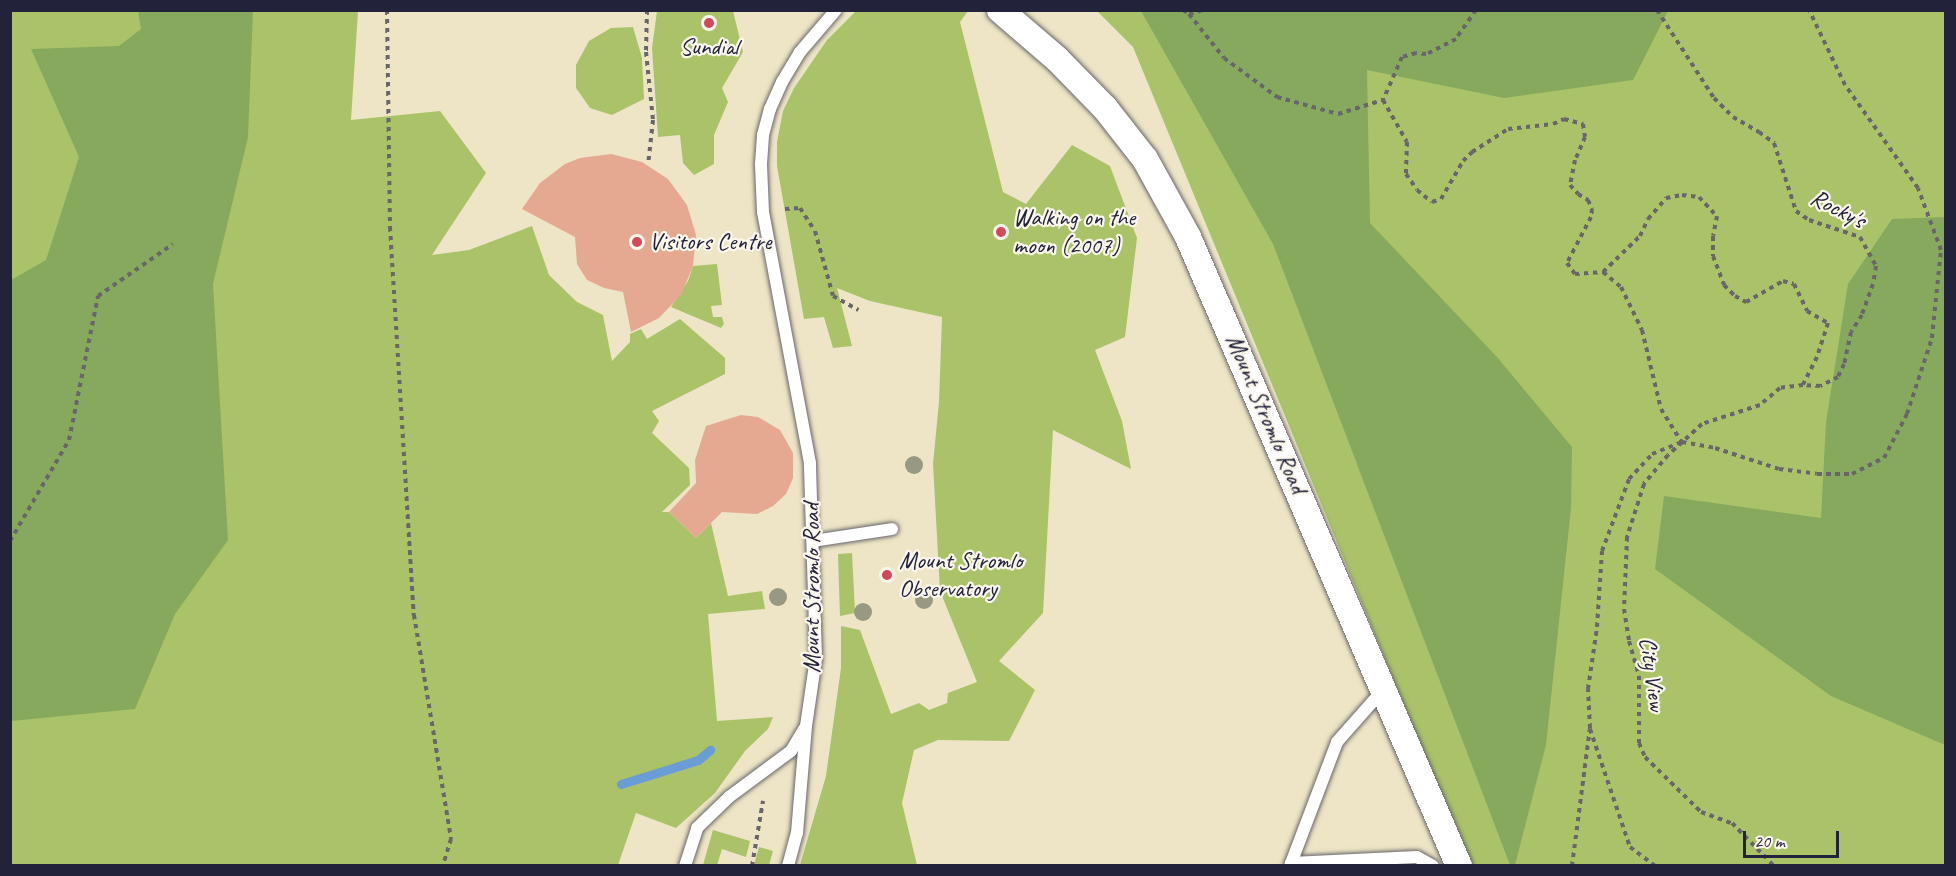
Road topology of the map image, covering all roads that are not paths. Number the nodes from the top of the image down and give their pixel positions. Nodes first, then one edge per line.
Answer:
1 (836, 10) edge
2 (1000, 10) edge
3 (892, 529) dead end
4 (813, 541) junction
5 (1383, 690) junction
6 (807, 726) junction
7 (1290, 864) edge
8 (685, 866) edge
9 (788, 866) edge
10 (1433, 866) edge
11 (1459, 866) edge

1 - 4 lane, Mount Stromlo Road
2 - 5 street, Mount Stromlo Road
3 - 4 lane
4 - 6 lane, Mount Stromlo Road
5 - 7 lane
5 - 11 street, Mount Stromlo Road
6 - 8 lane
6 - 9 lane, Mount Stromlo Road
7 - 10 lane

